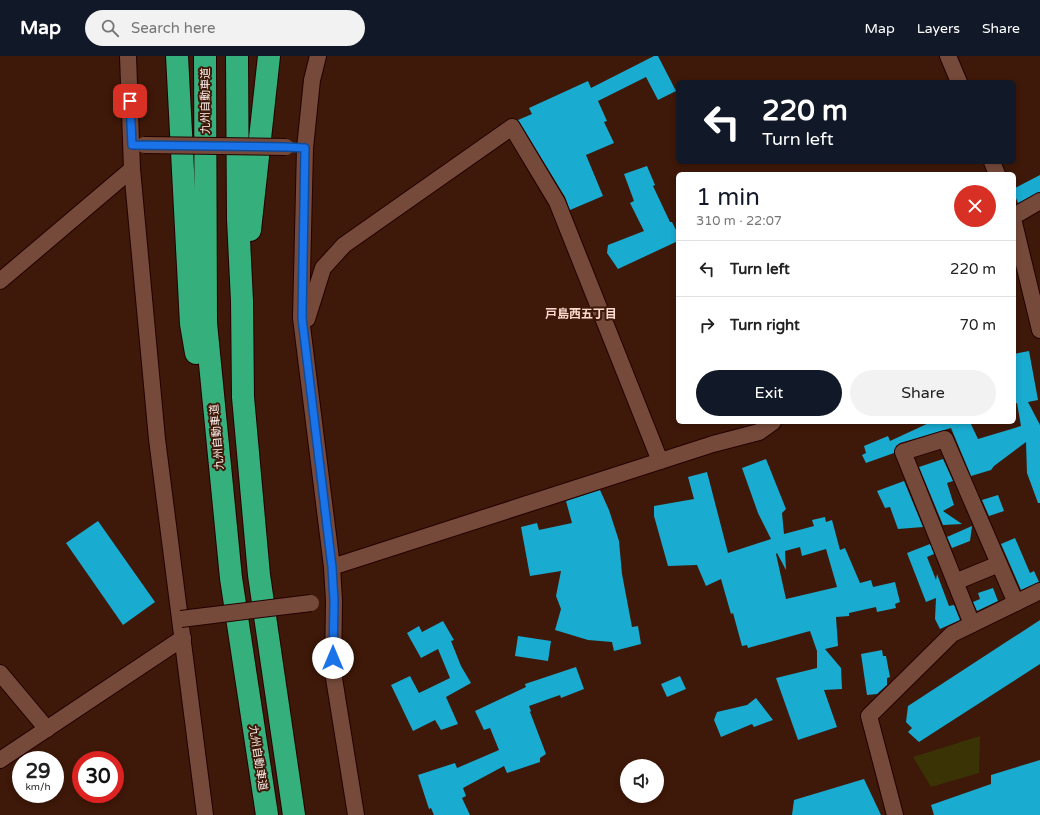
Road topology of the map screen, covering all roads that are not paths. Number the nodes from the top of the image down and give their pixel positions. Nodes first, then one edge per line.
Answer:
1 (128, 56) edge
2 (177, 56) edge
3 (205, 56) edge
4 (237, 56) edge
5 (269, 56) edge
6 (318, 56) edge
7 (948, 56) edge
8 (959, 80) edge
9 (138, 145) junction
10 (305, 148) junction
11 (132, 168) junction
12 (1040, 201) edge
13 (1016, 215) edge
14 (1016, 231) edge
15 (0, 281) edge
16 (242, 301) junction
17 (1040, 330) edge
18 (303, 332) junction
19 (770, 424) edge
20 (660, 461) junction
21 (999, 564) junction
22 (332, 567) junction
23 (230, 578) junction
24 (955, 582) junction
25 (1040, 591) edge
26 (334, 601) junction
27 (1016, 603) junction
28 (181, 619) junction
29 (972, 624) junction
30 (183, 638) junction
31 (0, 673) edge
32 (47, 729) junction
33 (0, 760) edge
34 (206, 815) edge
35 (267, 815) edge
36 (294, 815) edge
37 (356, 815) edge
38 (895, 815) edge

1 - 9 street
2 - 23 highway
3 - 23 highway, 九州自動車道
4 - 16 highway
5 - 16 highway
6 - 10 street
7 - 8 street
9 - 10 street, bridge
9 - 11 street
10 - 18 street
11 - 15 street
11 - 28 street
12 - 13 street
14 - 17 street
16 - 36 highway
18 - 20 street
18 - 22 street
19 - 20 street
20 - 22 street
21 - 24 street
21 - 24 street
21 - 27 street
22 - 26 street
23 - 35 highway, 九州自動車道
24 - 29 street
25 - 27 street
26 - 28 street, bridge
26 - 37 street
27 - 29 street
28 - 30 street
29 - 38 street
30 - 32 street
30 - 34 street
31 - 32 street
32 - 33 street

